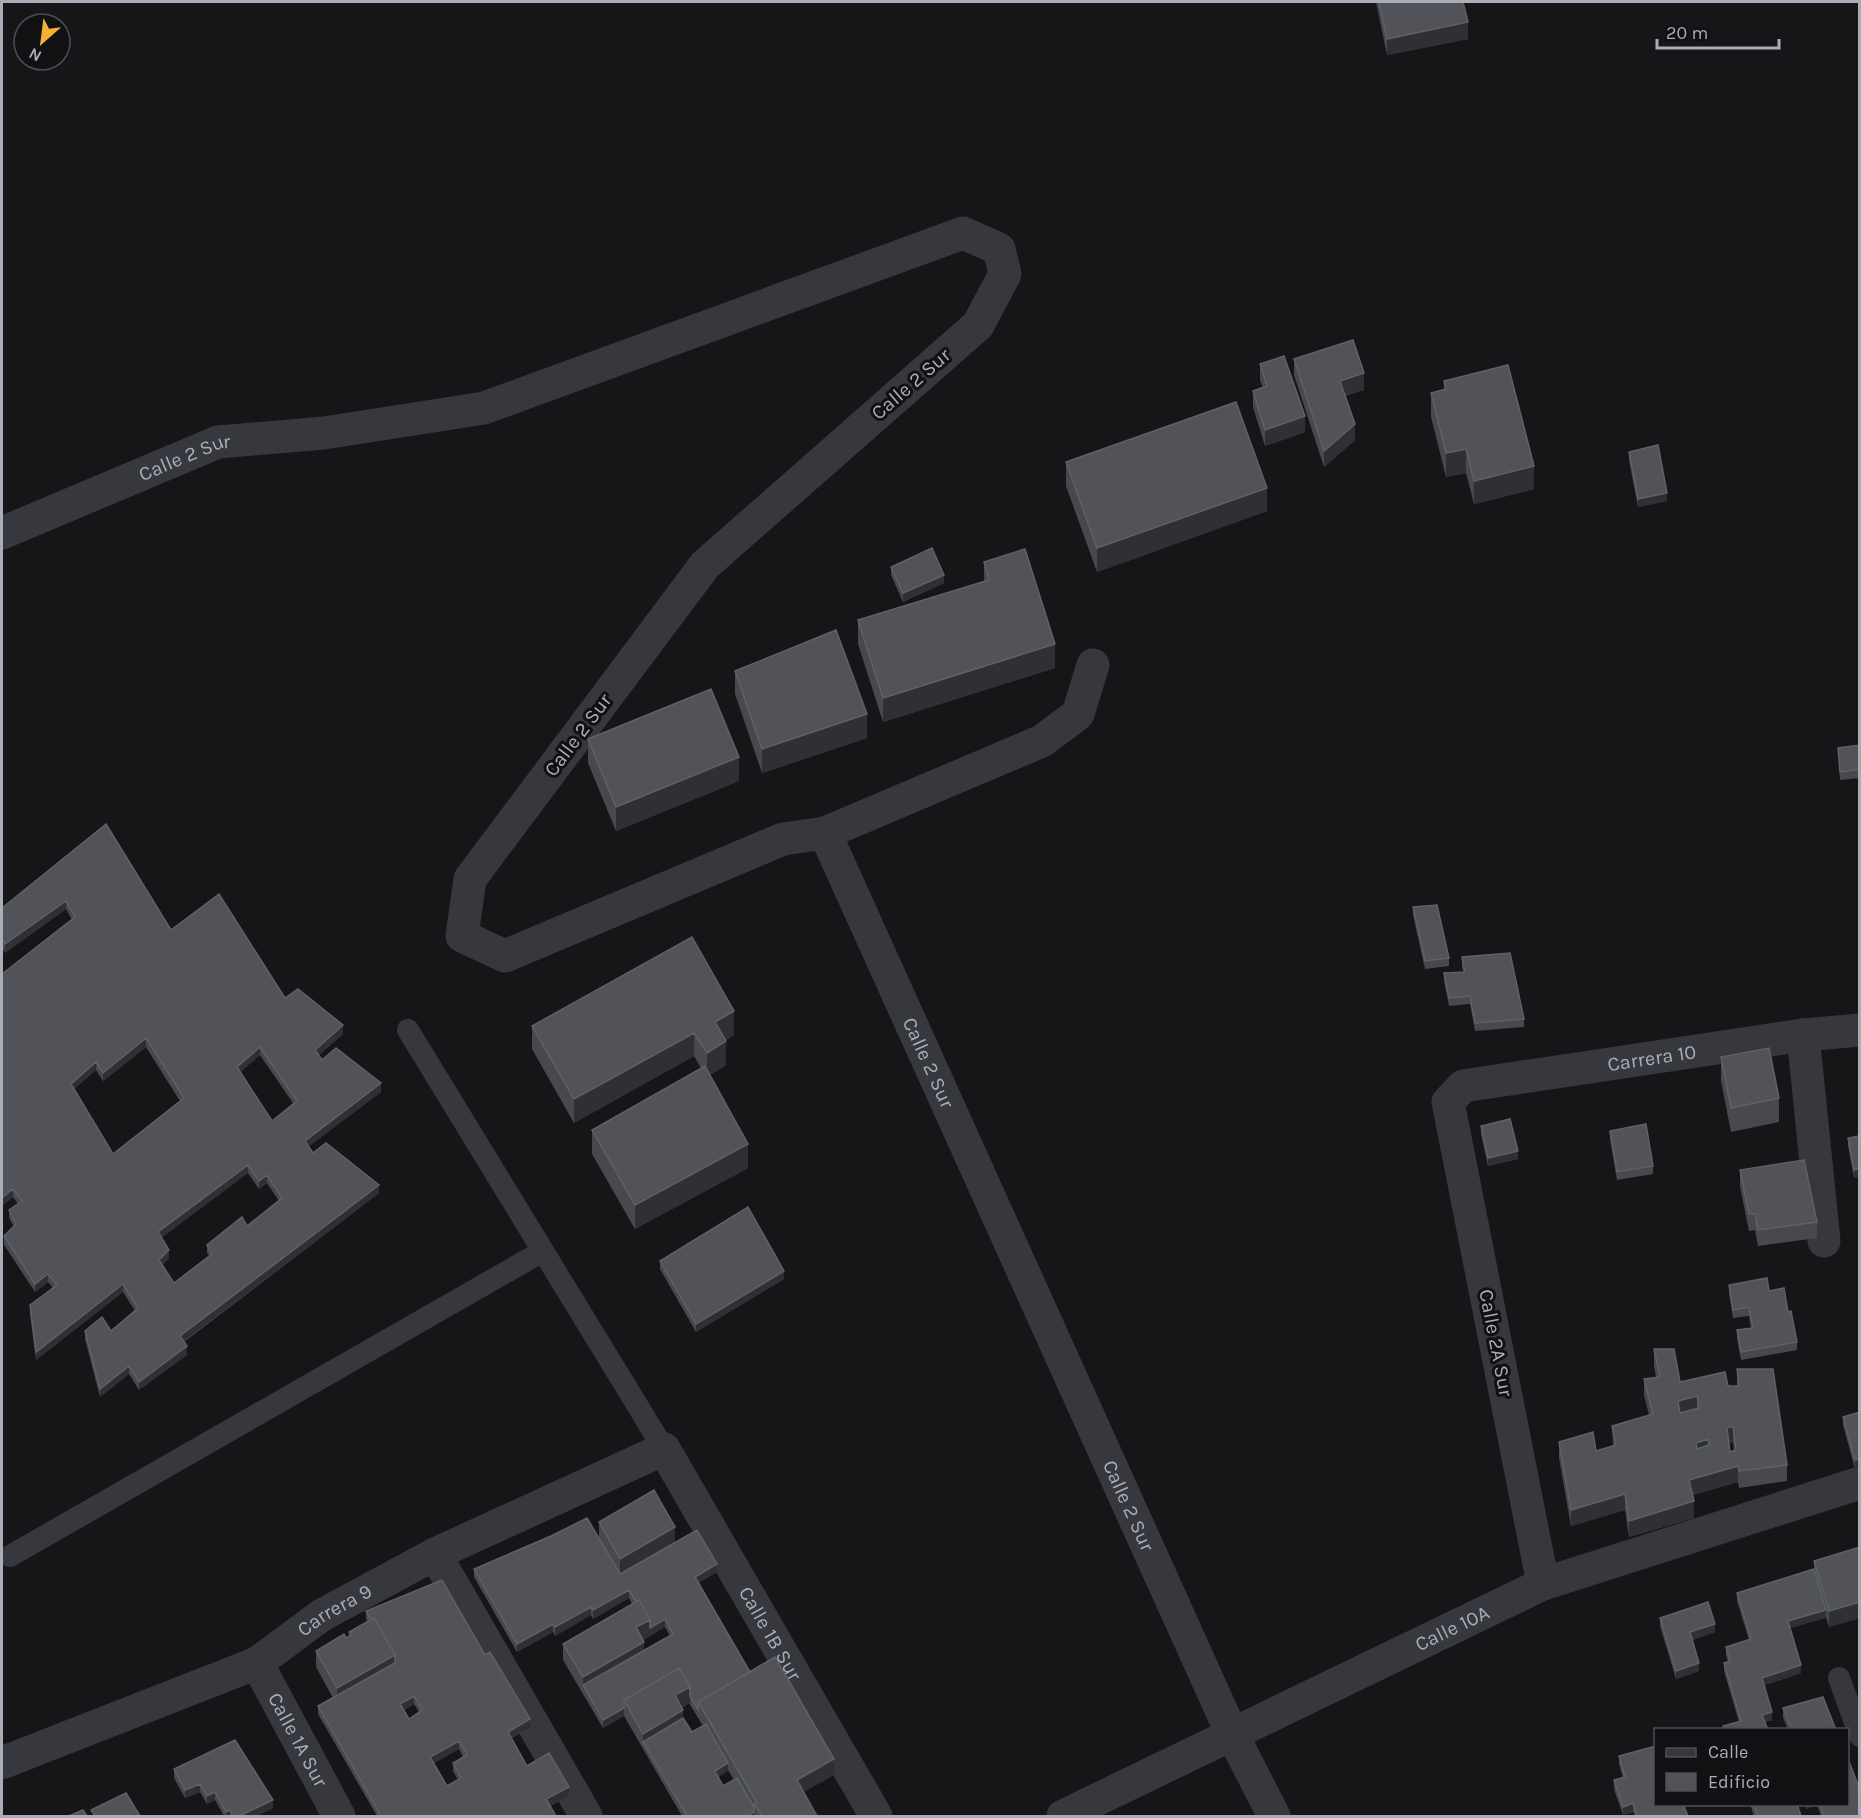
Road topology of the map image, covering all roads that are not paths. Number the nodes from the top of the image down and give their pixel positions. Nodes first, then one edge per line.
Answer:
1 (2, 533) edge
2 (1094, 665) dead end
3 (825, 833) junction
4 (408, 1030) dead end
5 (1860, 1030) edge
6 (1803, 1035) junction
7 (1448, 1102) joint
8 (1824, 1241) dead end
9 (543, 1251) junction
10 (664, 1449) junction
11 (1860, 1483) edge
12 (435, 1554) junction
13 (9, 1556) dead end
14 (1544, 1584) junction
15 (257, 1663) junction
16 (1839, 1678) dead end
17 (1232, 1734) junction
18 (1860, 1736) edge
19 (2, 1763) edge
20 (339, 1816) edge
21 (586, 1816) edge
22 (876, 1816) edge
23 (1063, 1816) edge
24 (1274, 1816) edge

1 - 3 street, Calle 2 Sur
2 - 3 street
3 - 17 street, Calle 2 Sur
4 - 9 lane
5 - 6 street, Carrera 10
6 - 7 street, Carrera 10
6 - 8 street
7 - 14 street, Calle 2A Sur
9 - 10 lane
9 - 13 lane
10 - 12 street, Carrera 9
10 - 22 street, Calle 1B Sur
11 - 14 street, Calle 10A
12 - 15 street, Carrera 9
12 - 21 street
14 - 17 street, Calle 10A
15 - 19 street, Carrera 9
15 - 20 street, Calle 1A Sur
16 - 18 lane
17 - 23 street, Calle 10A
17 - 24 street, Calle 2 Sur

